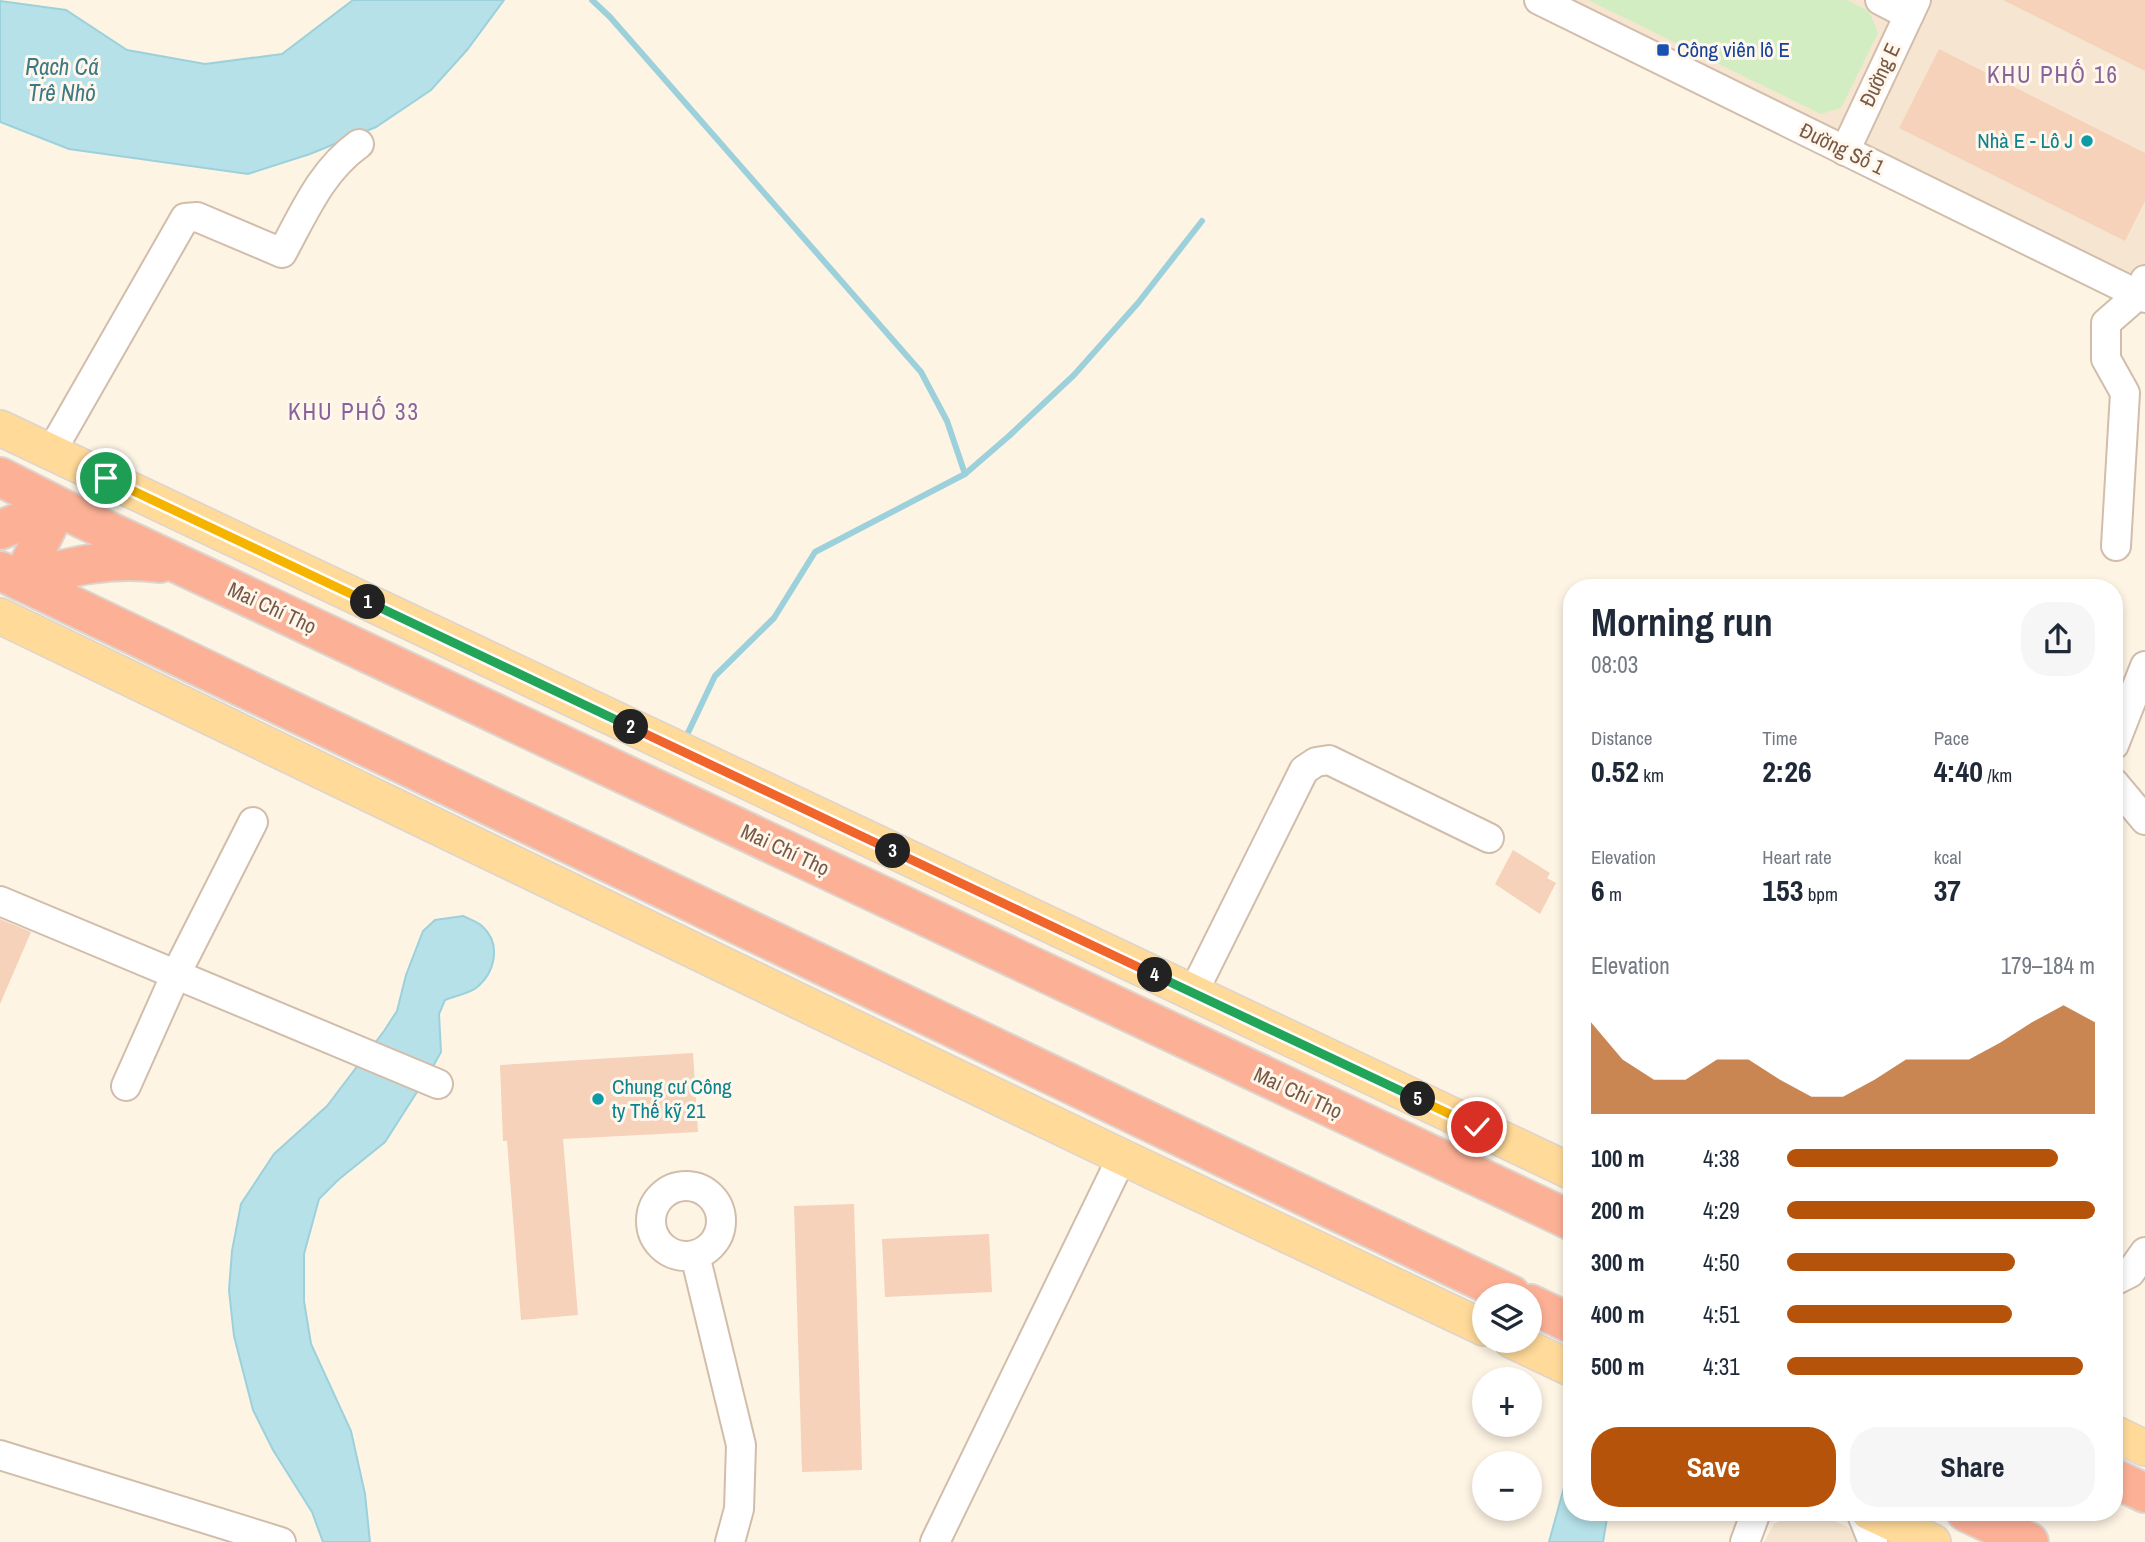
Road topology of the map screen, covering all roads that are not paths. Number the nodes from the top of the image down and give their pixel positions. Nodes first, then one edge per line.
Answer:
1 (1880, 0) edge
2 (1547, 2) edge
3 (1913, 7) edge
4 (359, 144) dead end
5 (1845, 151) junction
6 (2143, 291) edge
7 (0, 428) edge
8 (64, 458) junction
9 (0, 477) edge
10 (57, 506) junction
11 (0, 530) edge
12 (2116, 546) dead end
13 (182, 565) junction
14 (11, 576) edge
15 (2, 621) edge
16 (2145, 666) edge
17 (2131, 693) edge
18 (2123, 717) edge
19 (2123, 794) edge
20 (2145, 820) edge
21 (253, 822) dead end
22 (1489, 838) dead end
23 (0, 901) edge
24 (176, 974) junction
25 (1193, 993) junction
26 (438, 1084) dead end
27 (126, 1086) dead end
28 (1122, 1157) junction
29 (1563, 1168) edge
30 (1563, 1217) edge
31 (2145, 1252) edge
32 (695, 1255) dead end
33 (2123, 1276) edge
34 (1486, 1283) edge
35 (1542, 1310) edge
36 (1563, 1320) edge
37 (1472, 1322) edge
38 (1538, 1353) edge
39 (1563, 1365) edge
40 (2123, 1437) edge
41 (2145, 1448) edge
42 (0, 1455) edge
43 (2123, 1482) edge
44 (2145, 1493) edge
45 (1753, 1521) edge
46 (1865, 1521) edge
47 (1889, 1521) edge
48 (1985, 1521) edge
49 (281, 1542) edge
50 (730, 1542) edge
51 (935, 1542) edge
52 (1745, 1542) edge
53 (1873, 1542) edge
54 (1933, 1542) edge
55 (2029, 1542) edge

1 - 3 street
2 - 5 street, Đường Số 1
3 - 5 street, Đường E
4 - 8 street
5 - 6 street, Đường Số 1
6 - 12 street
7 - 8 main road
8 - 10 main road
8 - 25 main road
9 - 10 highway, Mai Chí Thọ
10 - 11 highway
10 - 13 highway, Mai Chí Thọ
10 - 14 highway
13 - 14 highway
13 - 30 highway, Mai Chí Thọ
14 - 15 main road
14 - 34 highway
15 - 28 main road
16 - 17 street
17 - 18 street
19 - 20 street
21 - 24 street
22 - 25 street
23 - 24 street
24 - 26 street
24 - 27 street
25 - 29 main road
28 - 37 main road
28 - 51 street
31 - 33 street
32 - 50 street
35 - 36 highway
38 - 39 main road
40 - 41 main road
42 - 49 street
43 - 44 highway
45 - 52 street
46 - 53 street
47 - 54 main road
48 - 55 highway

